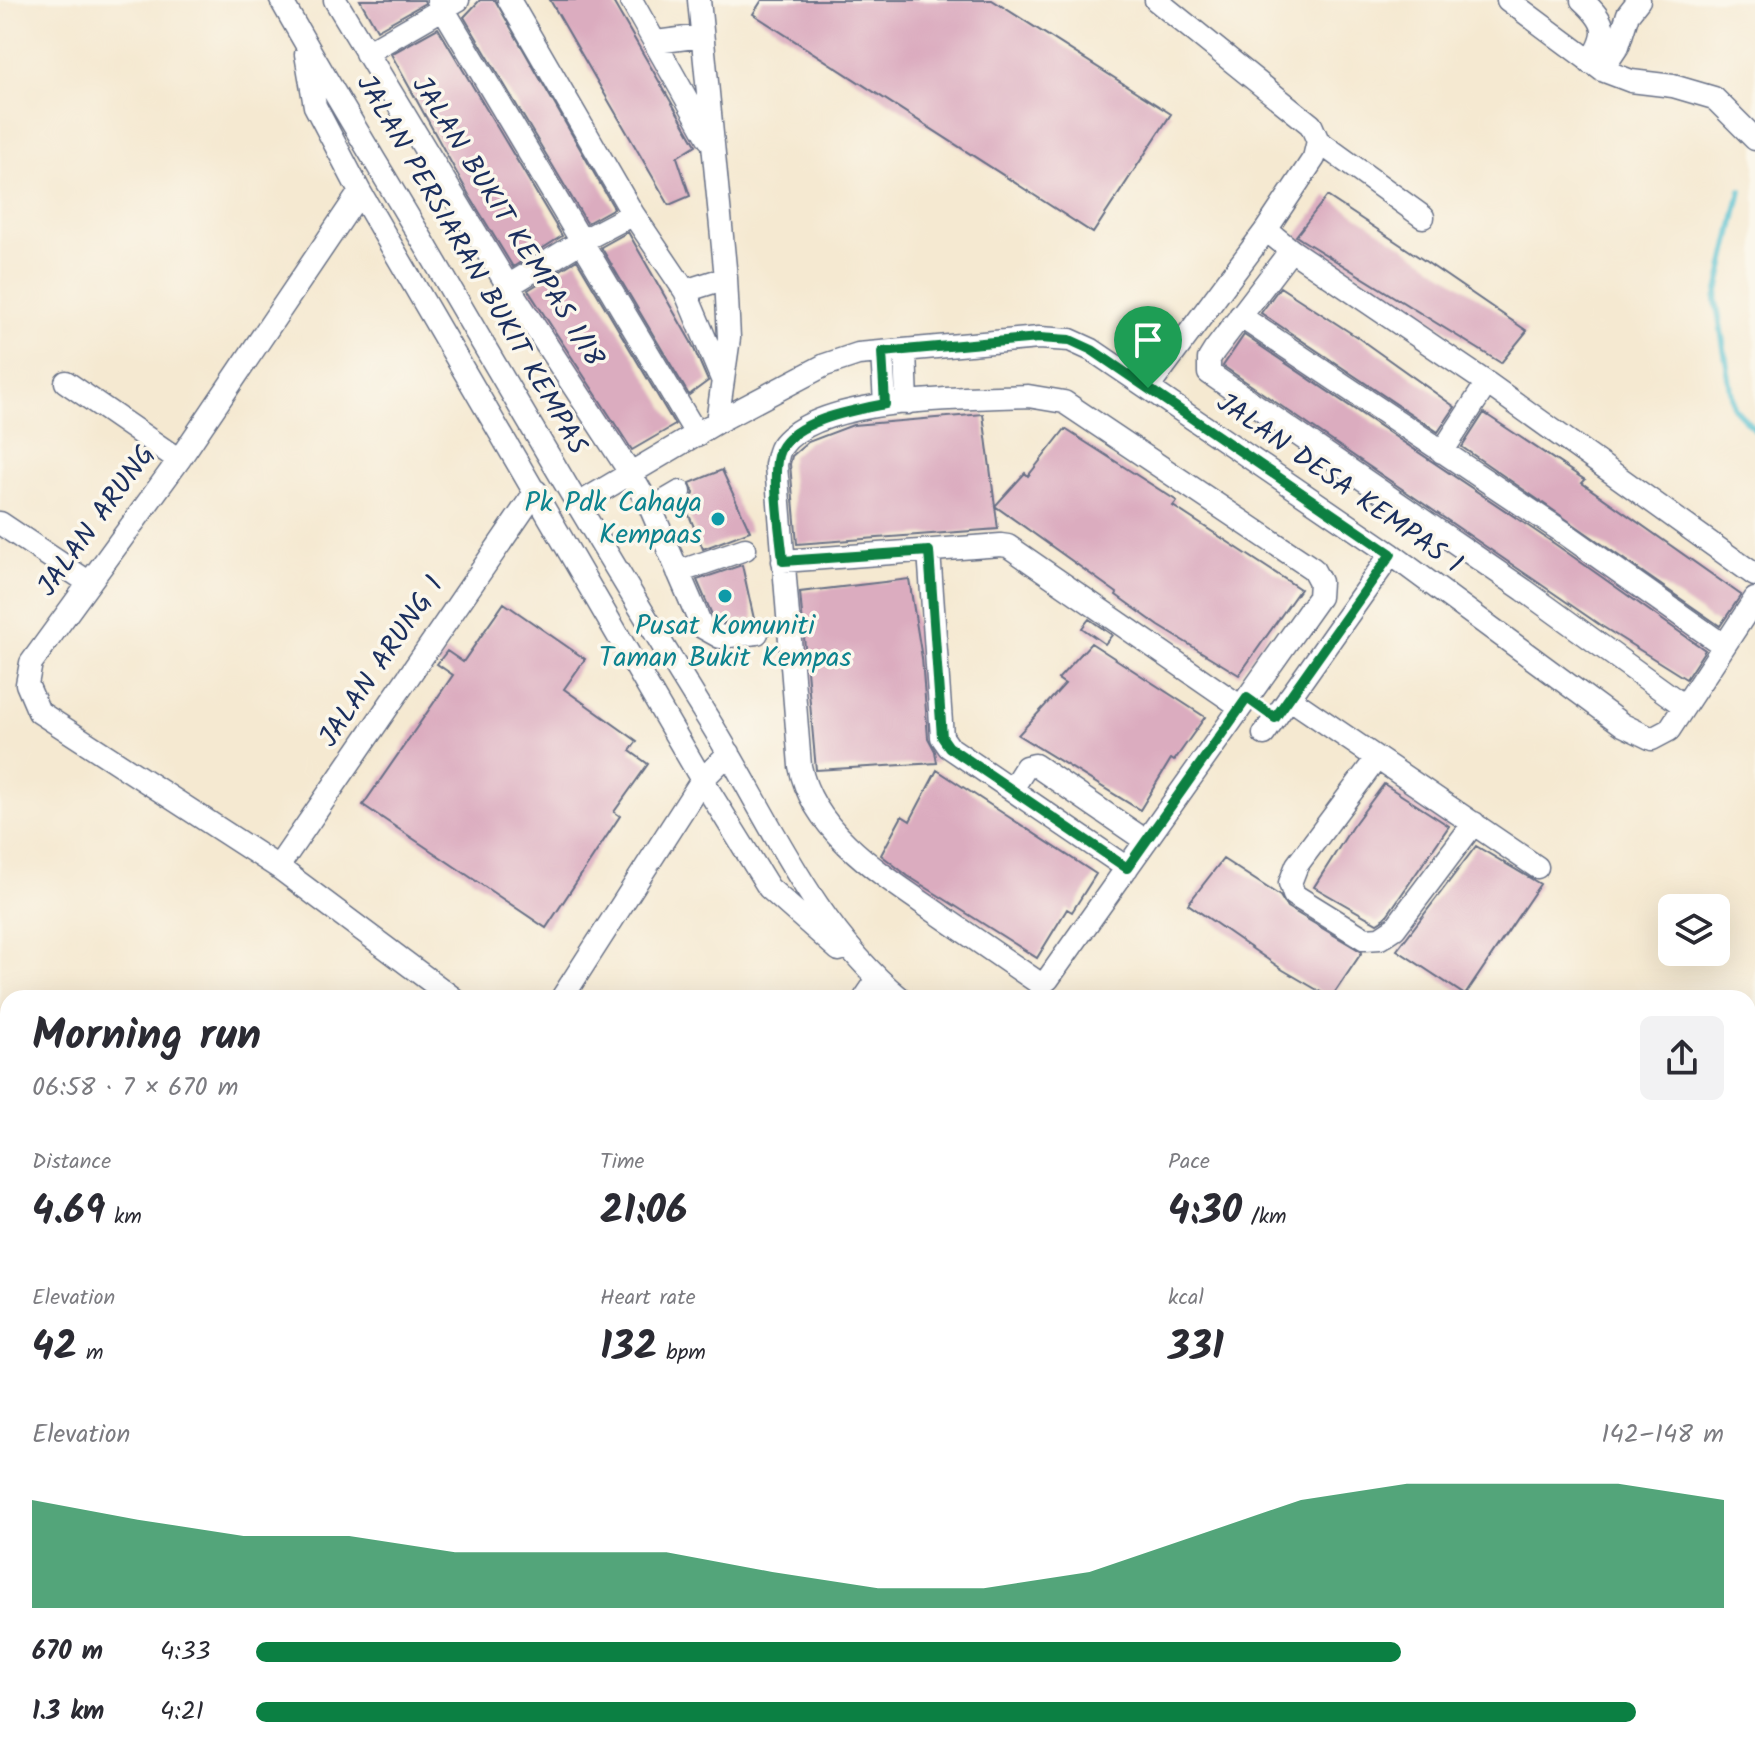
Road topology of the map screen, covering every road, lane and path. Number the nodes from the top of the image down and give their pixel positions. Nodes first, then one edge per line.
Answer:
1 (281, 0) edge
2 (335, 0) edge
3 (509, 0) edge
4 (631, 0) edge
5 (699, 0) edge
6 (1156, 0) edge
7 (1508, 0) edge
8 (1582, 0) edge
9 (1639, 0) edge
10 (446, 3) edge
11 (702, 36) junction
12 (303, 40) junction
13 (656, 42) junction
14 (366, 53) junction
15 (1596, 66) junction
16 (1755, 139) edge
17 (1318, 141) junction
18 (714, 148) junction
19 (360, 192) junction
20 (633, 214) junction
21 (1423, 217) dead end
22 (1266, 230) junction
23 (580, 242) junction
24 (1291, 250) junction
25 (726, 278) junction
26 (508, 286) junction
27 (685, 291) junction
28 (1240, 316) junction
29 (893, 351) junction
30 (722, 379) junction
31 (66, 382) dead end
32 (1487, 383) junction
33 (1148, 388) junction
34 (896, 404) junction
35 (717, 422) junction
36 (697, 435) junction
37 (1442, 452) junction
38 (179, 460) junction
39 (631, 474) junction
40 (536, 491) junction
41 (680, 492) dead end
42 (577, 505) junction
43 (651, 509) junction
44 (0, 523) edge
45 (745, 549) dead end
46 (929, 551) junction
47 (1391, 554) junction
48 (783, 561) junction
49 (678, 572) junction
50 (1755, 575) edge
51 (88, 582) junction
52 (1755, 599) edge
53 (757, 633) dead end
54 (1723, 645) junction
55 (1289, 698) junction
56 (1244, 703) junction
57 (1684, 706) junction
58 (729, 753) junction
59 (1377, 758) junction
60 (702, 780) junction
61 (1012, 789) junction
62 (1474, 823) junction
63 (1146, 841) junction
64 (278, 867) junction
65 (1537, 867) dead end
66 (1127, 868) junction
67 (871, 989) edge
68 (442, 990) edge
69 (567, 990) edge

1 - 12 street, JALAN PERSIARAN BUKIT KEMPAS
2 - 14 street, JALAN BUKIT KEMPAS 1/18
3 - 20 street
4 - 13 street
5 - 11 street
6 - 17 street
7 - 15 street
8 - 15 street
9 - 15 street
10 - 14 street
10 - 23 street
11 - 13 street
11 - 18 street
12 - 19 street
12 - 42 street, JALAN PERSIARAN BUKIT KEMPAS
13 - 18 street
14 - 26 street, JALAN BUKIT KEMPAS 1/18
15 - 16 street
17 - 21 street
17 - 22 street
18 - 25 street
19 - 38 street, JALAN ARUNG
19 - 40 street
20 - 23 street
20 - 27 street
22 - 24 street
22 - 33 street
23 - 26 street
23 - 36 street
24 - 28 street
24 - 32 street
25 - 27 street
25 - 30 street
26 - 39 street, JALAN BUKIT KEMPAS 1/18
27 - 30 street
28 - 37 street
28 - 57 street
29 - 33 street, JALAN DESA KEMPAS 1
29 - 34 street
29 - 35 street, JALAN DESA KEMPAS 1
30 - 35 street
31 - 38 street
32 - 37 street
32 - 50 street
33 - 47 street, JALAN DESA KEMPAS 1
34 - 48 street
34 - 56 street
35 - 36 street, JALAN DESA KEMPAS 1
36 - 39 street, JALAN DESA KEMPAS 1
37 - 54 street
38 - 51 street, JALAN ARUNG
39 - 42 street, JALAN DESA KEMPAS 1
39 - 43 street, JALAN BUKIT KEMPAS 1/18
40 - 60 street
40 - 64 street, JALAN ARUNG 1
41 - 43 street
42 - 58 street, JALAN PERSIARAN BUKIT KEMPAS
43 - 49 street, JALAN BUKIT KEMPAS 1/18
44 - 51 street
45 - 49 street
46 - 48 street
46 - 56 street
46 - 61 street
47 - 55 street
47 - 57 street, JALAN DESA KEMPAS 1
48 - 66 street
49 - 53 street, JALAN BUKIT KEMPAS 1/18
51 - 64 street, JALAN ARUNG
52 - 54 street
54 - 57 street
55 - 56 street
55 - 59 street
56 - 63 street
58 - 60 street
58 - 67 street, JALAN PERSIARAN BUKIT KEMPAS
59 - 62 street
59 - 62 street
60 - 67 street
60 - 69 street
61 - 63 street
61 - 66 street
62 - 65 street
63 - 66 street
64 - 68 street, JALAN ARUNG

